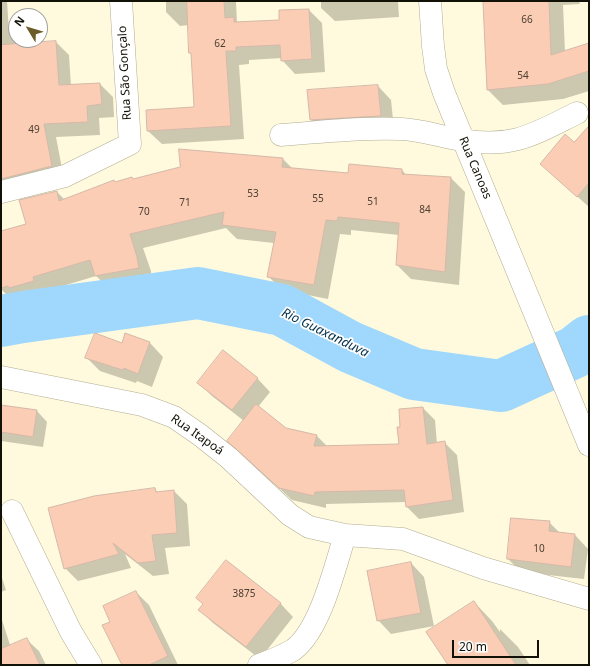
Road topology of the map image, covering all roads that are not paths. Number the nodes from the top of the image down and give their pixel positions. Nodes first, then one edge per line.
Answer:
1 (121, 1) edge
2 (430, 1) edge
3 (577, 113) dead end
4 (281, 135) dead end
5 (463, 140) junction
6 (1, 192) edge
7 (1, 377) edge
8 (589, 445) edge
9 (12, 511) dead end
10 (345, 536) junction
11 (589, 599) edge
12 (91, 665) edge
13 (259, 665) edge

1 - 6 street, Rua São Gonçalo
2 - 5 street, Rua Canoas
3 - 5 street
4 - 5 street
5 - 8 street, Rua Canoas
7 - 10 street, Rua Itapoá
9 - 12 street
10 - 11 street, Rua Itapoá
10 - 13 street

